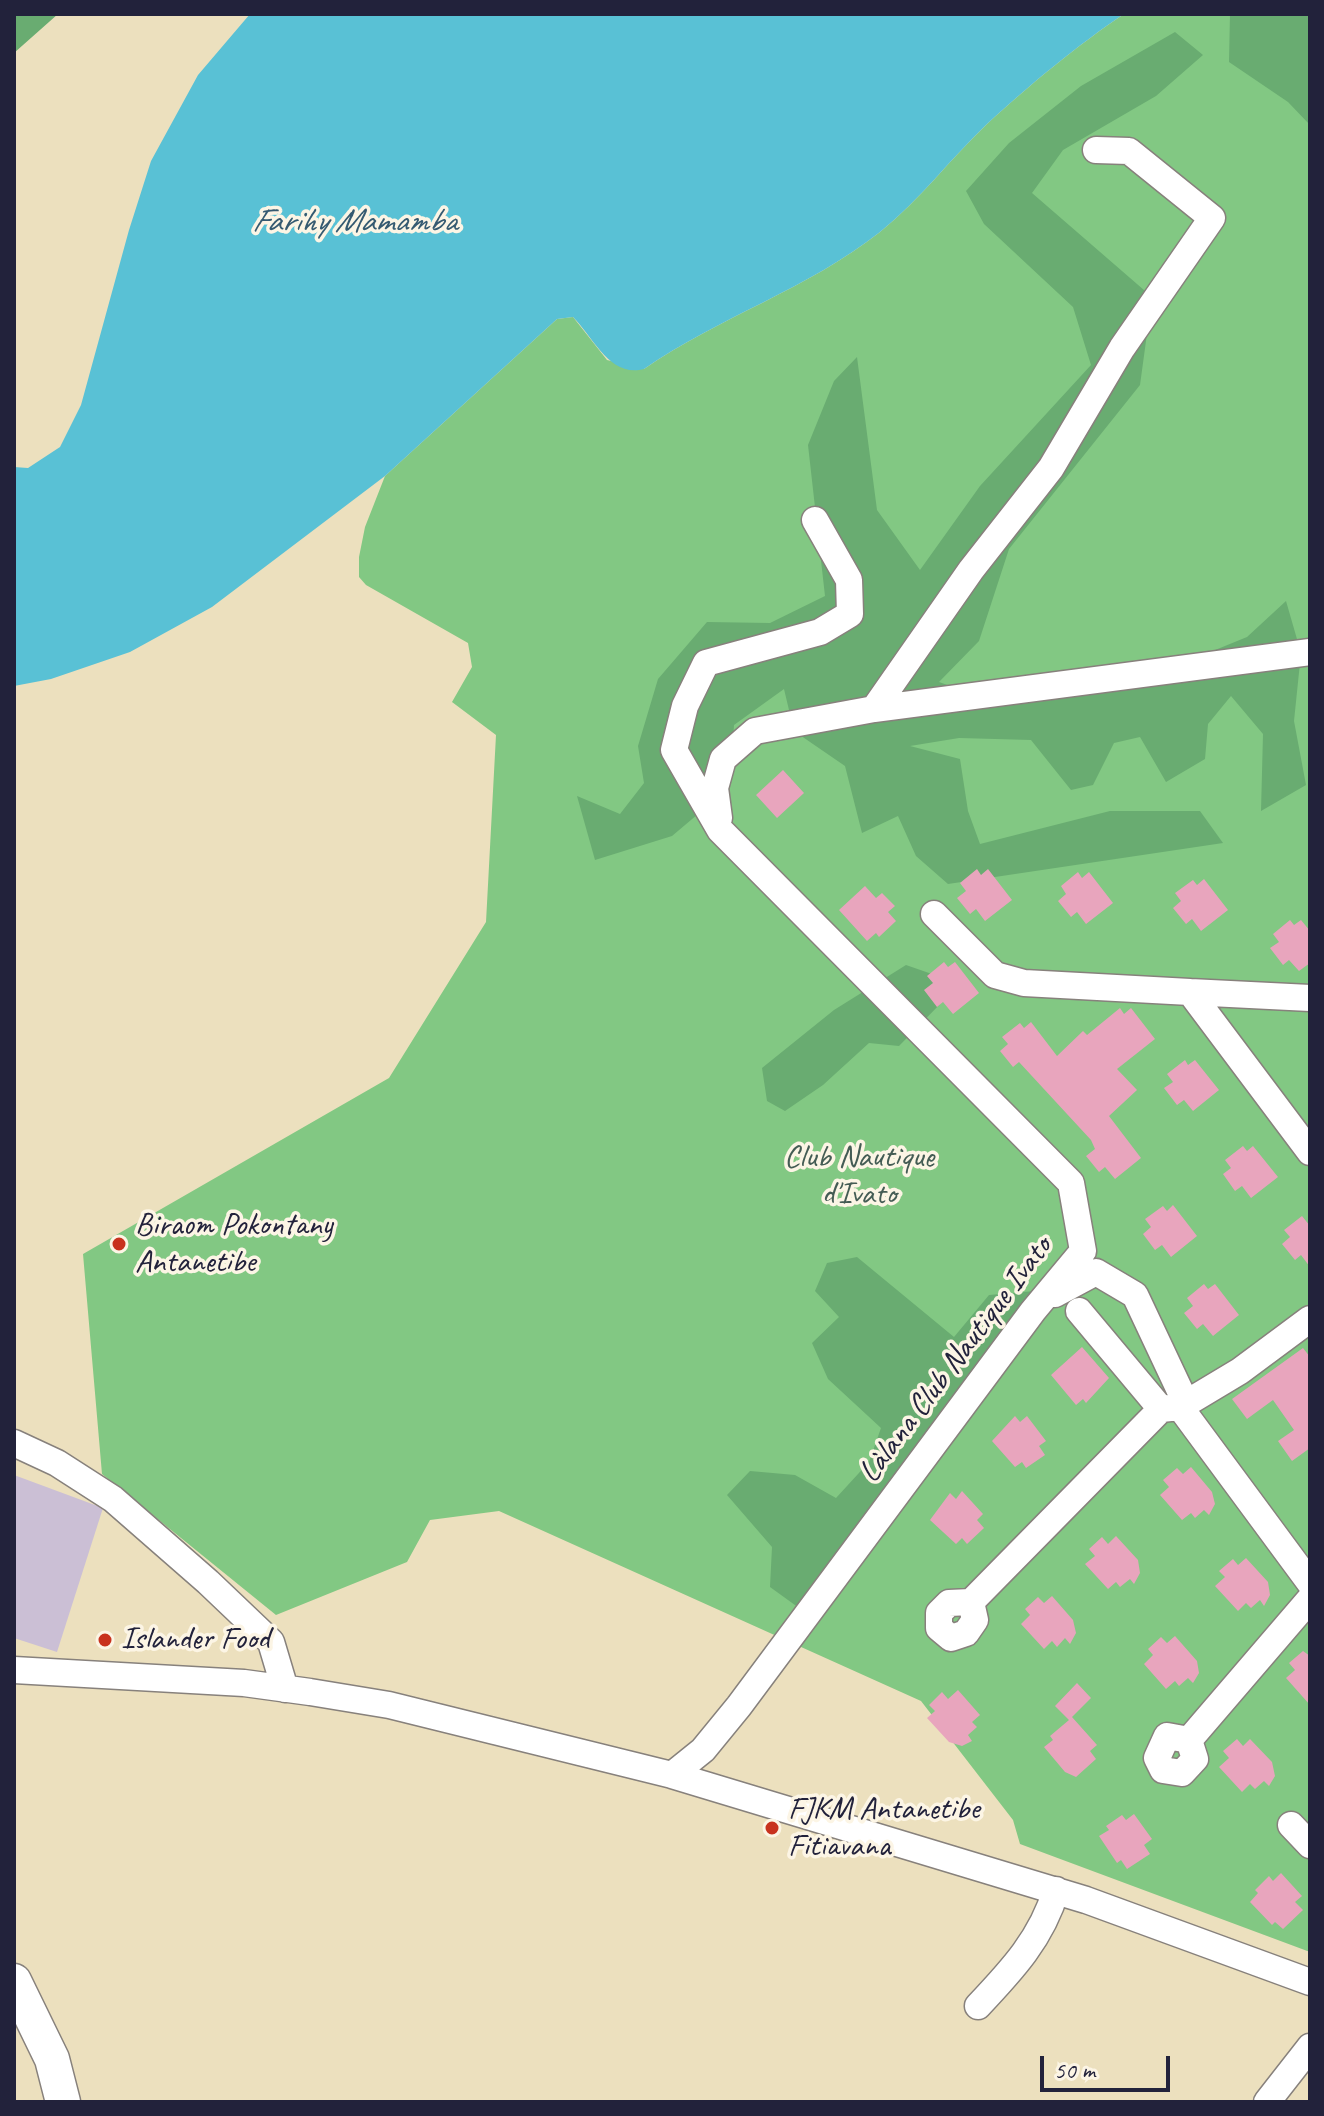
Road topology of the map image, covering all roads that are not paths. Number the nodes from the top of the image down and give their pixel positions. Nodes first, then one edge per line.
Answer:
1 (1096, 150) dead end
2 (815, 520) dead end
3 (1310, 652) edge
4 (874, 709) junction
5 (720, 830) junction
6 (934, 914) dead end
7 (1190, 992) junction
8 (1310, 998) edge
9 (1310, 1152) edge
10 (1038, 1305) junction
11 (1079, 1311) dead end
12 (1310, 1319) edge
13 (1170, 1408) junction
14 (14, 1443) edge
15 (1310, 1583) edge
16 (1310, 1599) edge
17 (971, 1602) dead end
18 (14, 1670) edge
19 (285, 1689) junction
20 (1189, 1740) dead end
21 (672, 1775) junction
22 (1291, 1825) dead end
23 (1310, 1845) edge
24 (1056, 1890) junction
25 (14, 1981) edge
26 (1310, 1982) edge
27 (978, 2006) dead end
28 (1310, 2047) edge
29 (63, 2102) edge
30 (1267, 2102) edge

1 - 4 street
2 - 5 street, Làlana Club Nautique Ivato
3 - 4 street
4 - 5 street
5 - 10 street, Làlana Club Nautique Ivato
6 - 7 street
7 - 8 street
7 - 9 street
10 - 13 street
10 - 21 street, Làlana Club Nautique Ivato
11 - 13 street
12 - 13 street
13 - 15 street
13 - 17 street
14 - 19 street
16 - 20 street
18 - 19 street
19 - 21 street
21 - 24 street
22 - 23 street
24 - 26 street
24 - 27 street
25 - 29 main road
28 - 30 street

